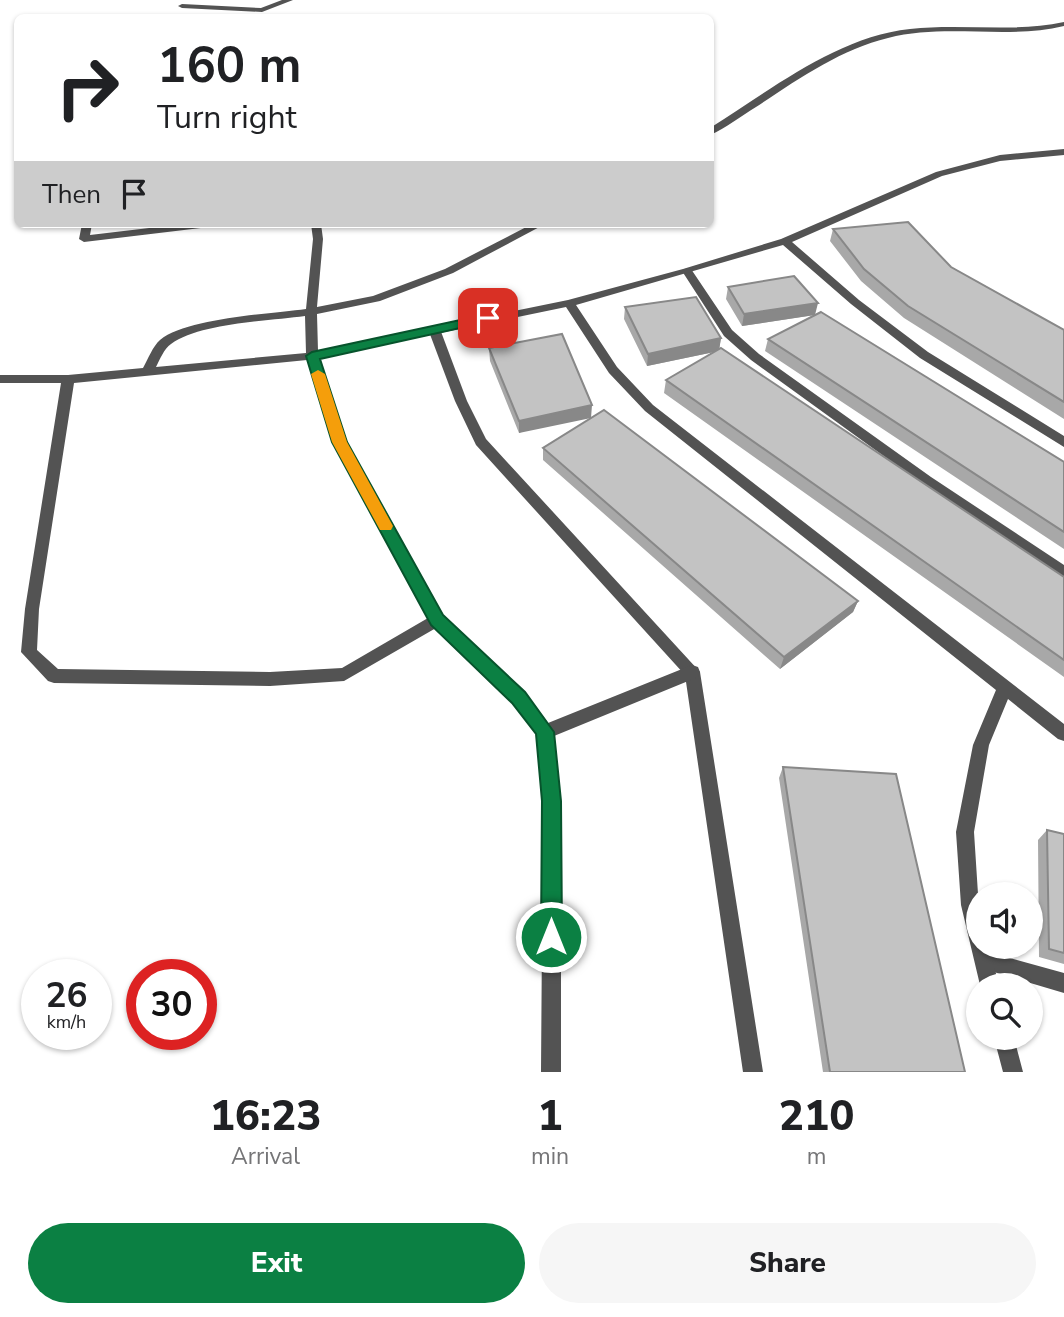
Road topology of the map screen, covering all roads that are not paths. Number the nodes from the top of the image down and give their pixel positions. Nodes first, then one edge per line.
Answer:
1 (289, 0) edge
2 (183, 3) edge
3 (1064, 24) edge
4 (714, 130) edge
5 (1064, 152) edge
6 (86, 228) edge
7 (176, 228) edge
8 (317, 228) edge
9 (532, 228) edge
10 (785, 241) junction
11 (687, 271) junction
12 (569, 303) junction
13 (311, 312) junction
14 (434, 329) junction
15 (312, 356) junction
16 (147, 372) junction
17 (0, 379) edge
18 (68, 379) junction
19 (1064, 442) edge
20 (1064, 572) edge
21 (437, 620) junction
22 (692, 671) junction
23 (1005, 688) junction
24 (545, 732) junction
25 (1064, 734) edge
26 (968, 882) edge
27 (998, 959) edge
28 (1064, 983) edge
29 (1007, 1050) edge
30 (551, 1072) edge
31 (753, 1072) edge
32 (1013, 1072) edge

1 - 2 street
3 - 4 street
5 - 10 street
6 - 7 street
8 - 13 street
9 - 13 street
10 - 11 street
10 - 19 street
11 - 12 street
11 - 20 street
12 - 14 street
12 - 23 street
13 - 15 street
13 - 16 street
14 - 15 street
14 - 22 street
15 - 16 street
15 - 21 street
16 - 18 street
17 - 18 street
18 - 21 street
21 - 24 street
22 - 24 street
22 - 31 street
23 - 25 street
23 - 26 street
24 - 30 street
27 - 28 street
29 - 32 street

